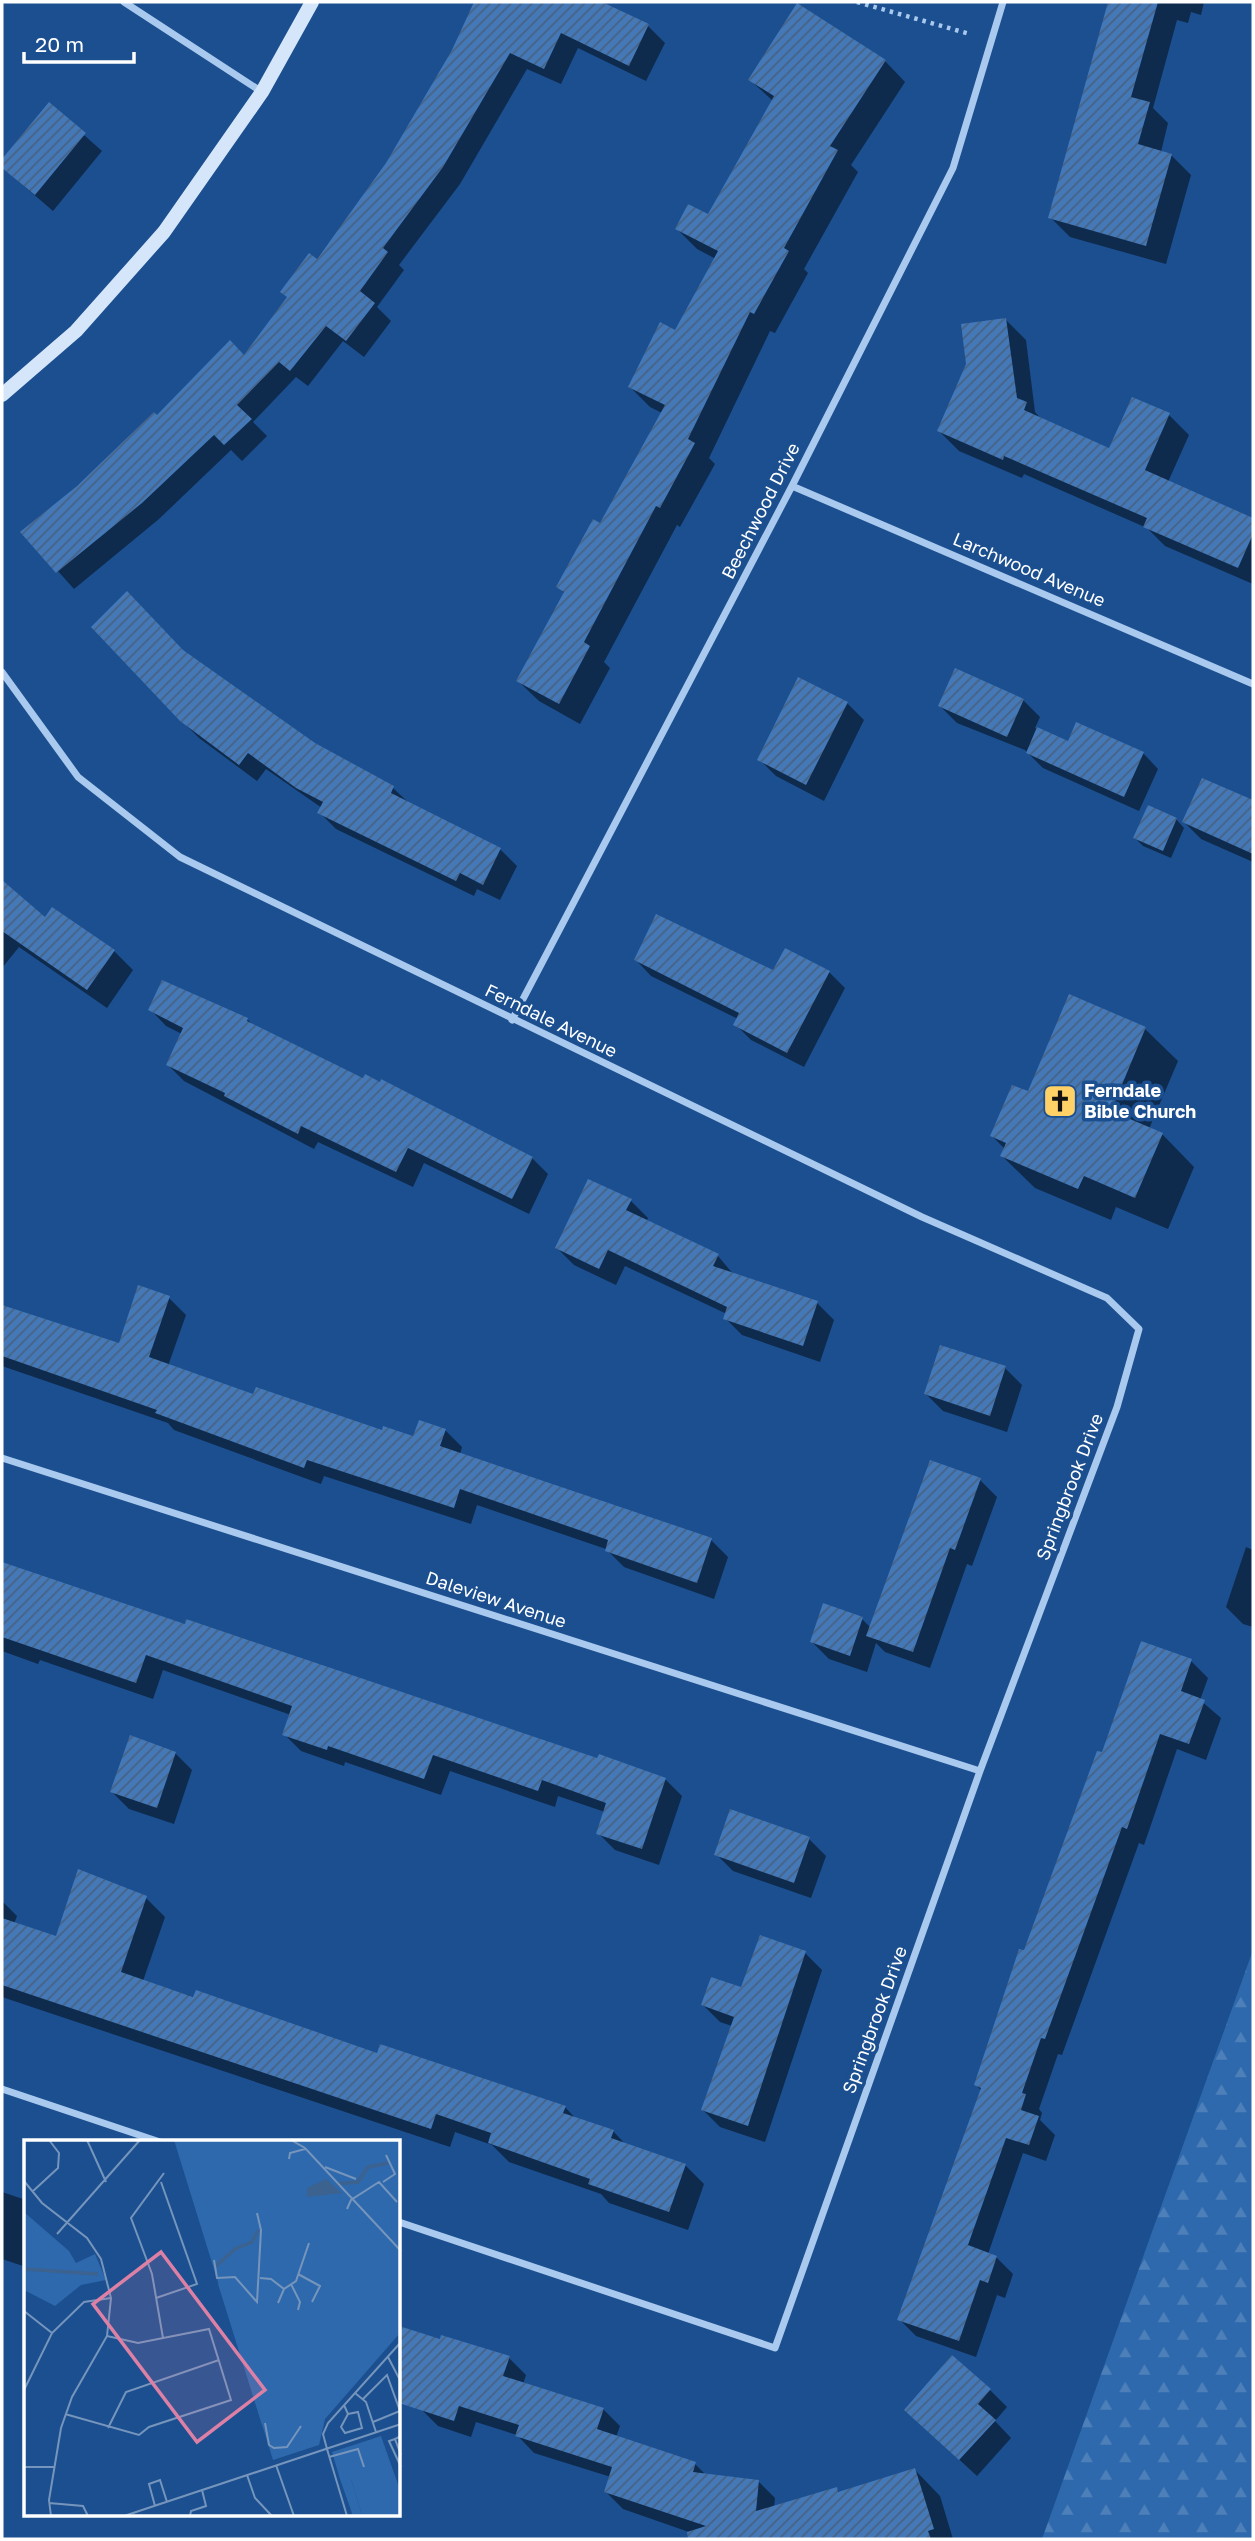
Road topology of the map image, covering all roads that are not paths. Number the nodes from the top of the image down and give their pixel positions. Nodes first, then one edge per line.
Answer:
1 (124, 2) edge
2 (312, 2) edge
3 (1003, 2) edge
4 (262, 92) junction
5 (2, 395) edge
6 (792, 486) junction
7 (2, 672) edge
8 (1253, 684) edge
9 (512, 1020) junction
10 (1139, 1329) joint
11 (2, 1458) edge
12 (981, 1771) junction
13 (2, 2089) edge
14 (154, 2140) edge
15 (401, 2223) edge

1 - 4 street
2 - 4 street
3 - 6 street, Beechwood Drive
4 - 5 street
6 - 8 street, Larchwood Avenue
6 - 9 street, Beechwood Drive
7 - 9 street, Ferndale Avenue
9 - 10 street, Ferndale Avenue
10 - 12 street, Springbrook Drive
11 - 12 street, Daleview Avenue
12 - 15 street, Springbrook Drive
13 - 14 street

